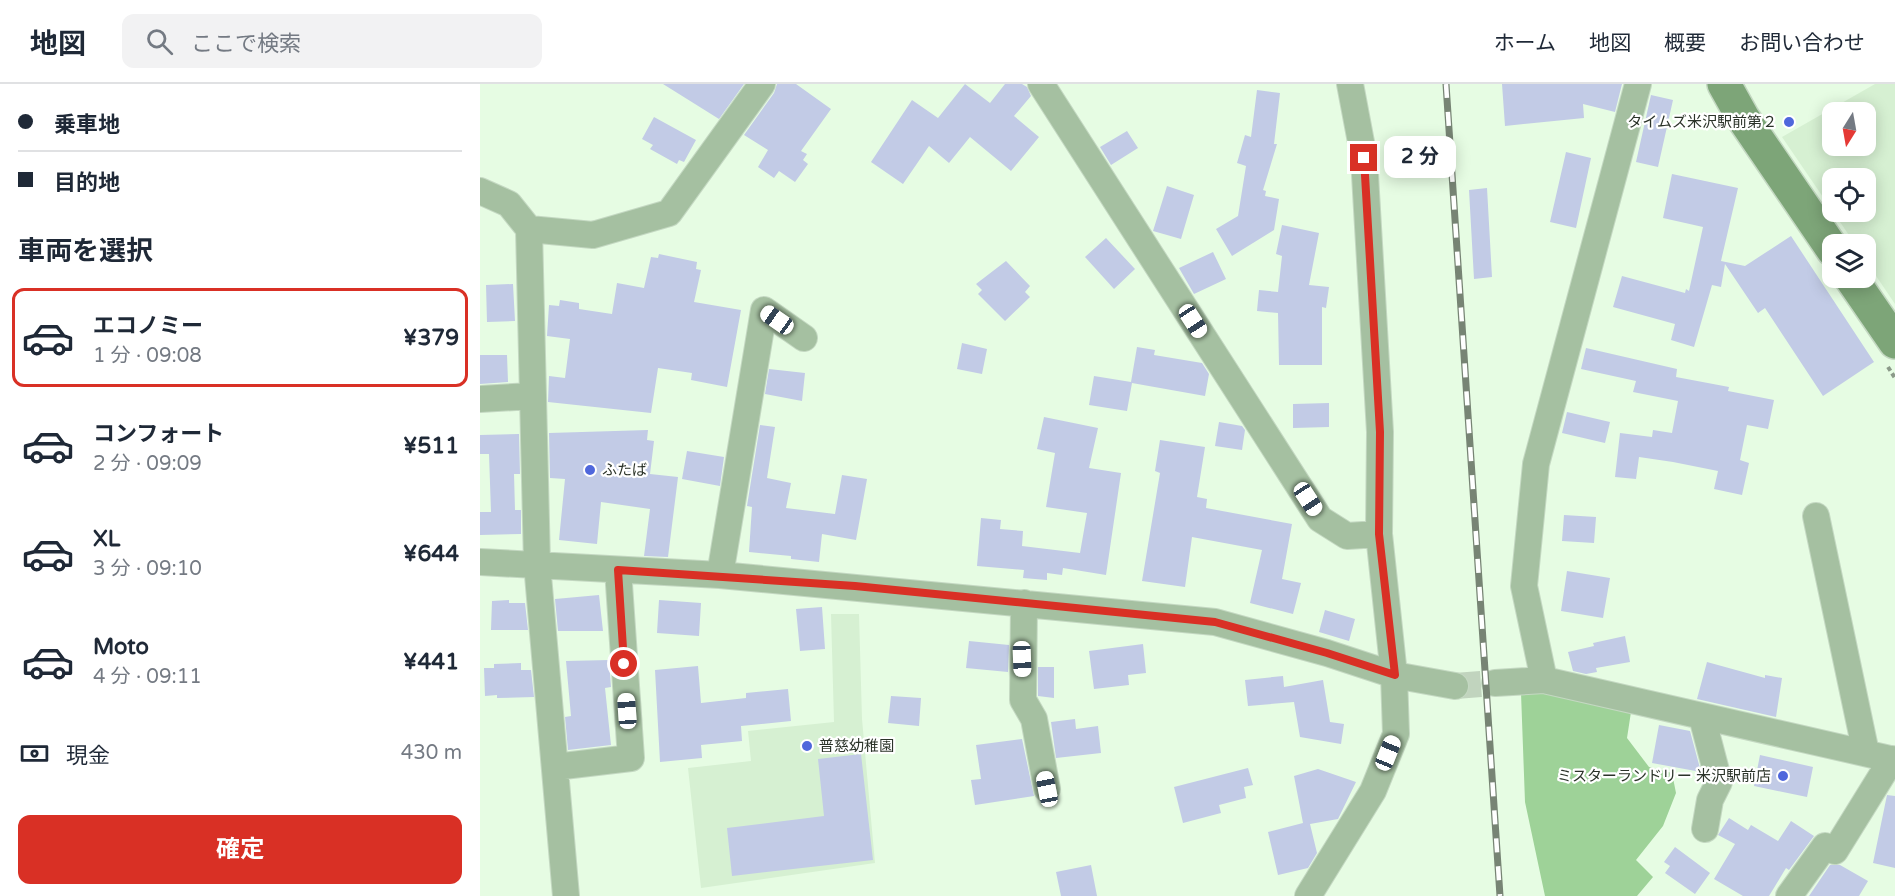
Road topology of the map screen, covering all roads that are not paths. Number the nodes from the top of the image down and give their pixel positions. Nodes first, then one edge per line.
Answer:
1 (762, 84) edge
2 (1041, 84) edge
3 (1350, 84) edge
4 (1638, 84) edge
5 (1724, 84) edge
6 (480, 191) edge
7 (529, 229) junction
8 (1822, 234) edge
9 (1858, 288) edge
10 (804, 338) dead end
11 (1895, 342) edge
12 (532, 396) junction
13 (480, 399) edge
14 (1816, 516) dead end
15 (1379, 534) junction
16 (480, 562) edge
17 (537, 564) junction
18 (618, 570) junction
19 (720, 575) junction
20 (1024, 603) junction
21 (1395, 675) junction
22 (1544, 680) junction
23 (1495, 684) tunnel mouth
24 (1455, 686) tunnel mouth
25 (1702, 717) junction
26 (1866, 753) junction
27 (1893, 760) edge
28 (555, 767) junction
29 (1047, 789) dead end
30 (1705, 829) dead end
31 (566, 896) edge
32 (1308, 896) edge
33 (1790, 896) edge

1 - 7 street
2 - 15 street
3 - 15 street
4 - 22 street
5 - 8 street
6 - 7 street
7 - 12 street
9 - 11 street
10 - 19 street
12 - 13 street
12 - 17 street
14 - 26 street
15 - 21 street
16 - 17 street
17 - 18 street
17 - 28 street
18 - 19 street
18 - 28 street
19 - 20 street
20 - 21 street
20 - 29 street
21 - 24 street
21 - 32 street
22 - 23 street
22 - 25 street
25 - 26 street
25 - 30 street
26 - 27 street
27 - 33 street
28 - 31 street

